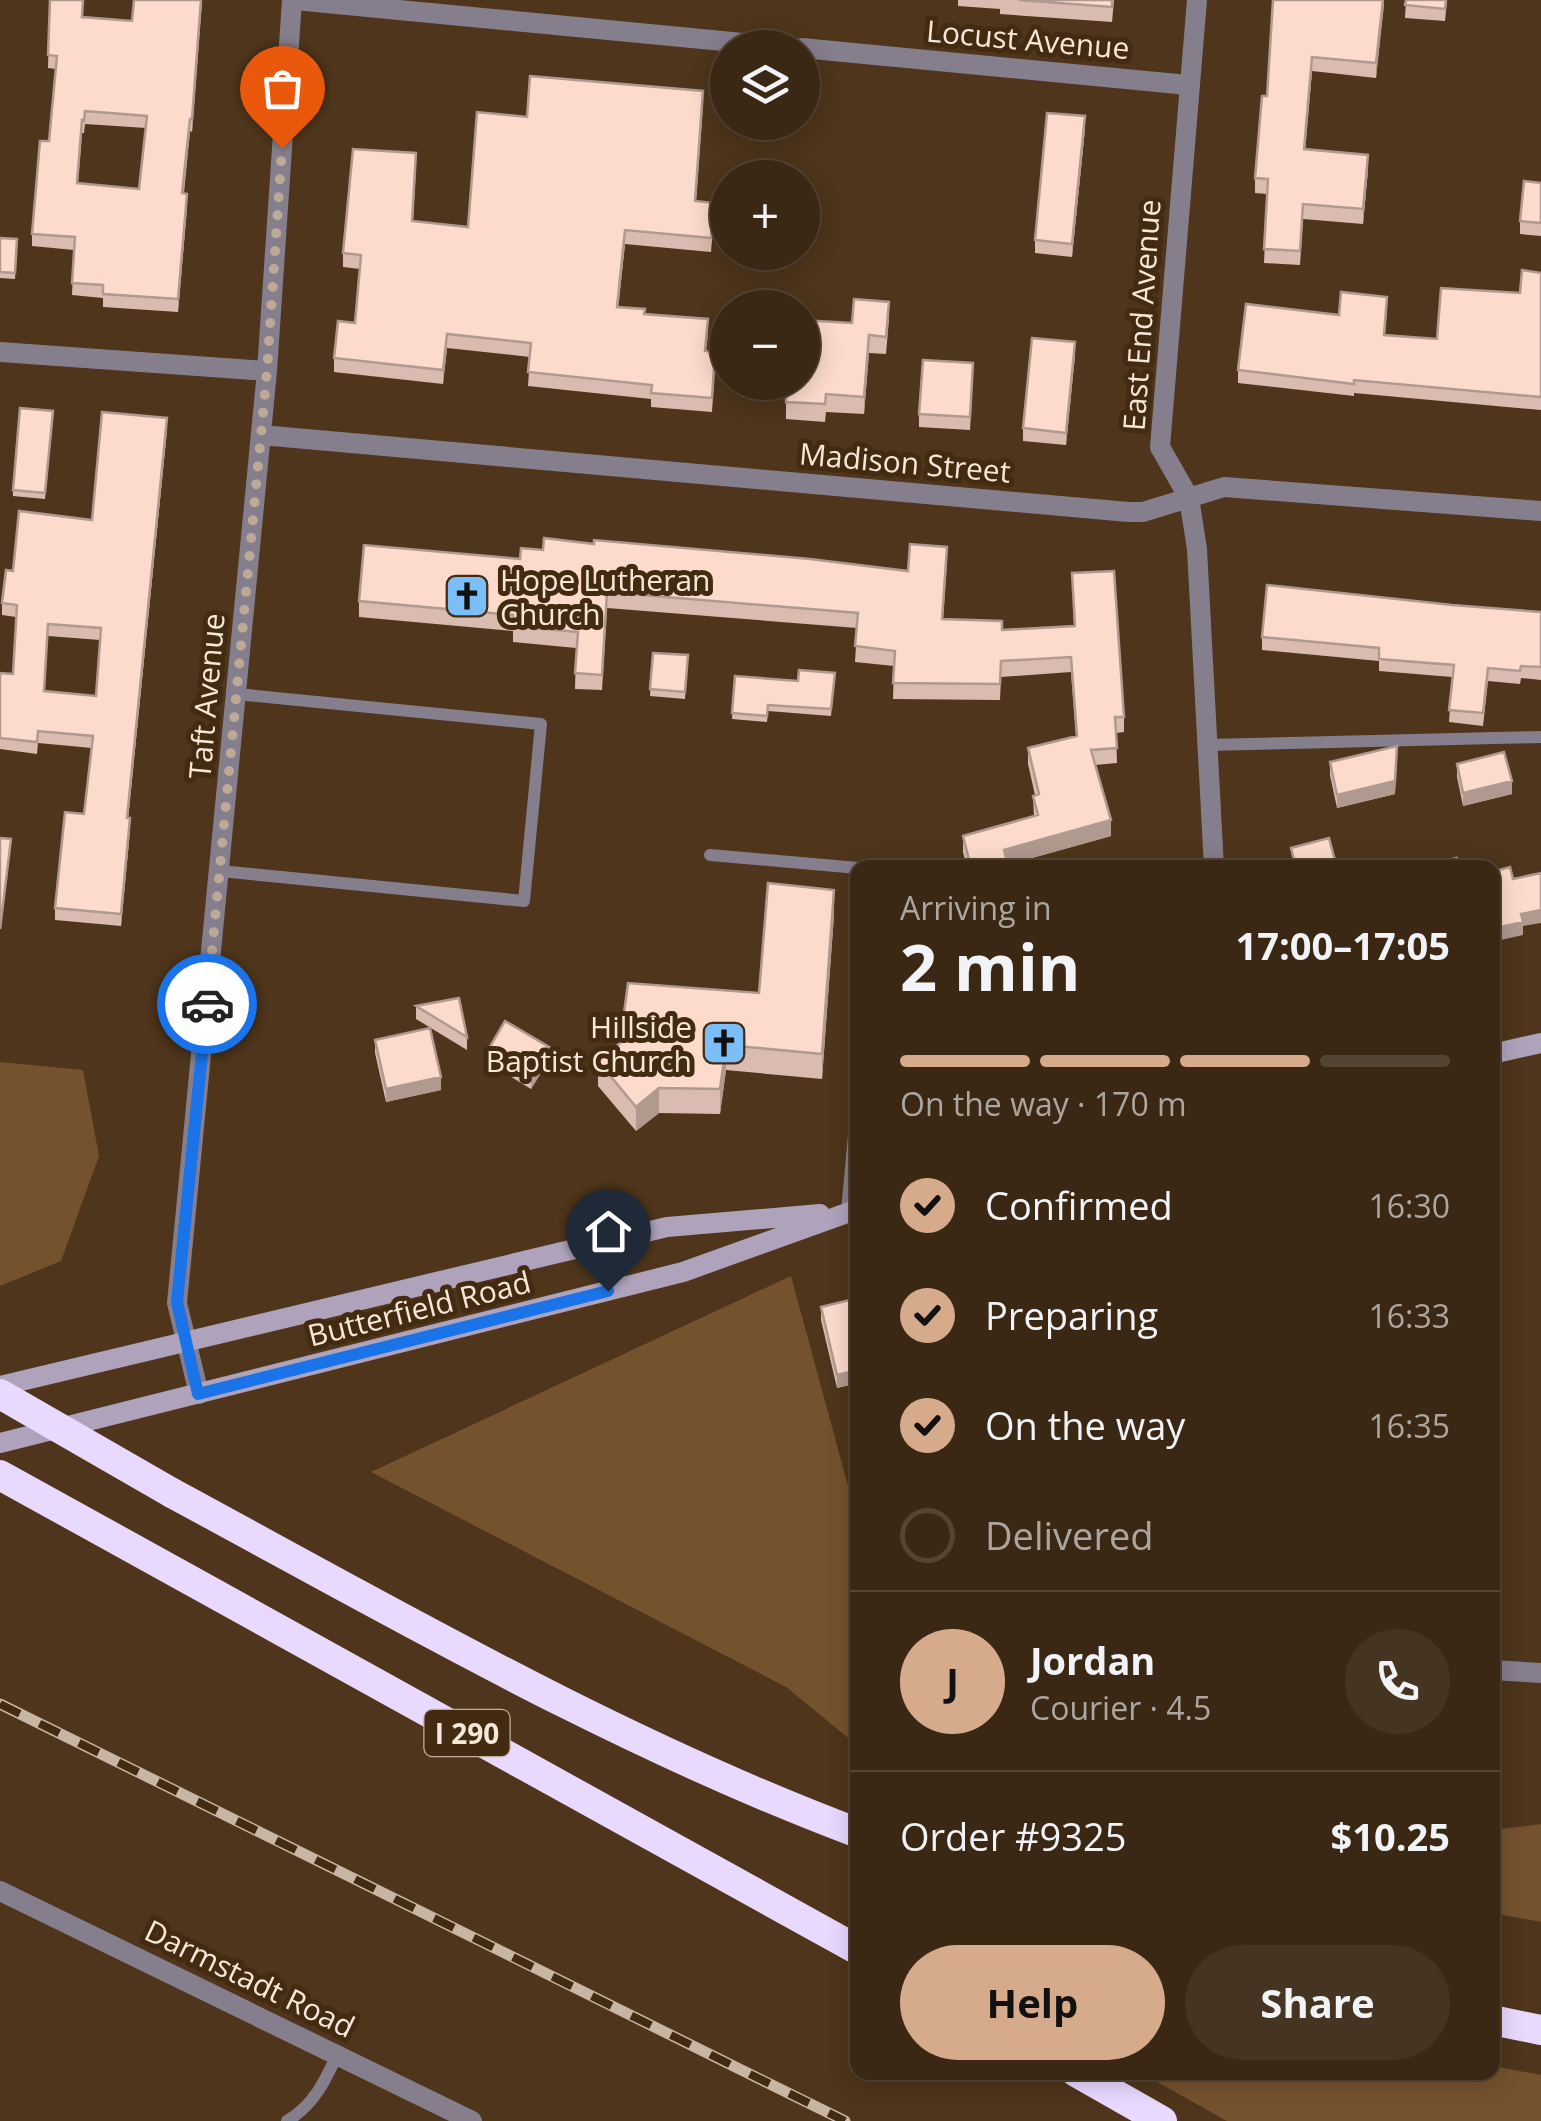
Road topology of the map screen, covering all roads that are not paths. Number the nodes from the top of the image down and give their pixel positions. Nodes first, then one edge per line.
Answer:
1 (294, 0) edge
2 (1197, 0) edge
3 (710, 40) edge
4 (820, 50) edge
5 (1188, 85) junction
6 (0, 352) edge
7 (267, 371) junction
8 (261, 436) junction
9 (1188, 498) junction
10 (1541, 512) edge
11 (236, 694) junction
12 (1541, 738) edge
13 (1206, 745) junction
14 (710, 855) dead end
15 (1213, 860) edge
16 (850, 867) edge
17 (220, 872) junction
18 (1541, 1043) edge
19 (1500, 1052) edge
20 (850, 1210) edge
21 (850, 1211) edge
22 (187, 1340) junction
23 (0, 1386) edge
24 (0, 1394) edge
25 (198, 1394) junction
26 (0, 1442) edge
27 (0, 1475) edge
28 (1500, 1670) edge
29 (1541, 1673) edge
30 (850, 1830) edge
31 (0, 1892) edge
32 (850, 1946) edge
33 (1500, 2022) edge
34 (1541, 2030) edge
35 (338, 2053) junction
36 (1090, 2080) edge
37 (287, 2121) edge
38 (472, 2121) edge
39 (1162, 2121) edge

1 - 3 street, Locust Avenue
1 - 7 street, Taft Avenue
2 - 5 street, East End Avenue
4 - 5 street, Locust Avenue
5 - 9 street, East End Avenue
6 - 7 street
7 - 8 street, Taft Avenue
8 - 9 street, Madison Street
8 - 11 street, Taft Avenue
9 - 10 street, Madison Street
9 - 13 street, East End Avenue
11 - 17 street, Taft Avenue
11 - 17 lane
12 - 13 lane
13 - 15 street, East End Avenue
14 - 16 lane
17 - 22 street, Taft Avenue
18 - 19 main road
20 - 22 main road, Butterfield Road
21 - 25 main road, Butterfield Road
22 - 23 main road, Butterfield Road
22 - 25 street, Taft Avenue
24 - 30 highway, I 290, bridge
25 - 26 main road, Butterfield Road
27 - 32 highway, I 290
28 - 29 street
31 - 35 street, Darmstadt Road
33 - 34 highway
35 - 37 lane
35 - 38 street, Darmstadt Road
36 - 39 highway

